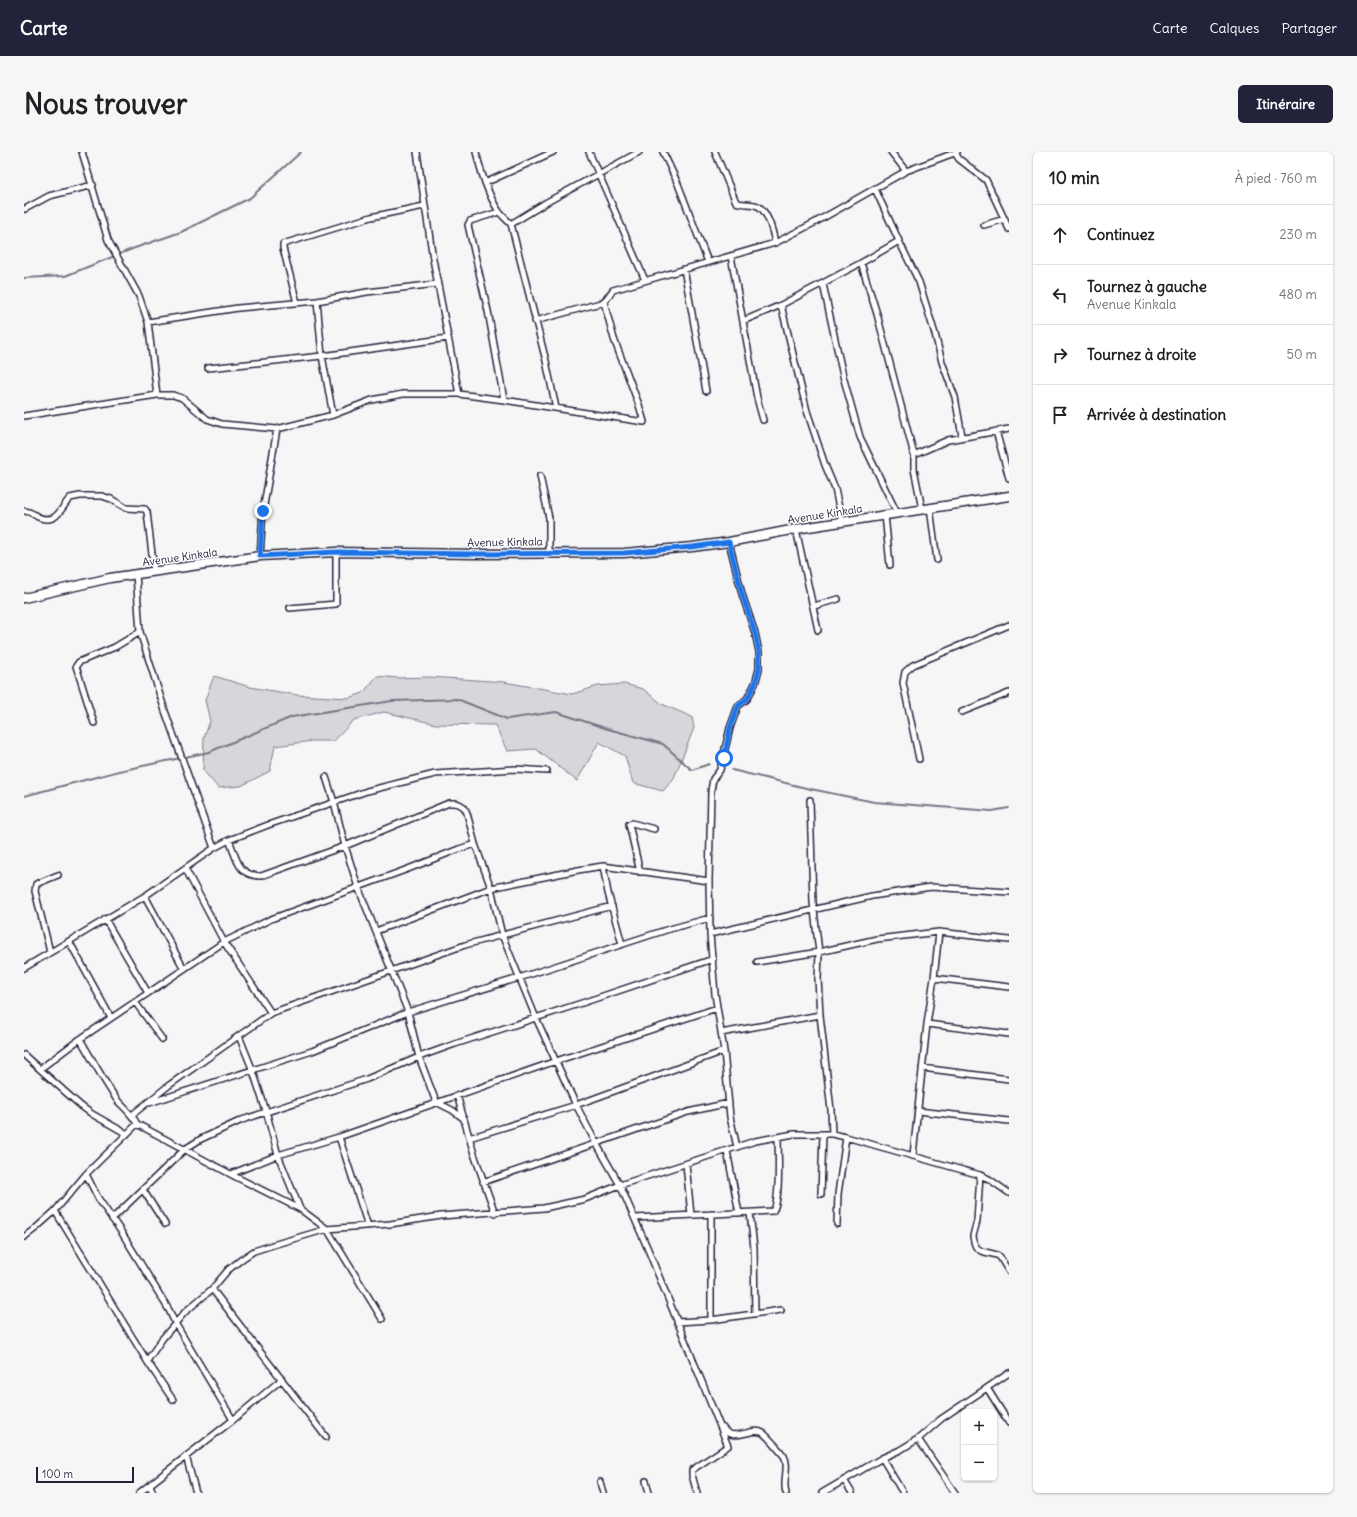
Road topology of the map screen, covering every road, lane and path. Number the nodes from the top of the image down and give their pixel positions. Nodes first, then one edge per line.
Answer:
1 (82, 152) edge
2 (417, 152) edge
3 (476, 152) edge
4 (553, 152) edge
5 (589, 152) edge
6 (639, 152) edge
7 (663, 152) edge
8 (715, 152) edge
9 (891, 152) edge
10 (956, 153) edge
11 (906, 171) junction
12 (599, 174) junction
13 (485, 183) junction
14 (92, 185) junction
15 (875, 189) junction
16 (424, 206) junction
17 (25, 209) edge
18 (499, 212) junction
19 (1005, 219) junction
20 (511, 224) junction
21 (984, 225) dead end
22 (1009, 229) edge
23 (899, 241) junction
24 (775, 243) junction
25 (731, 256) junction
26 (708, 262) junction
27 (861, 263) junction
28 (684, 269) junction
29 (645, 280) junction
30 (437, 284) junction
31 (822, 284) junction
32 (317, 301) junction
33 (604, 302) junction
34 (297, 303) junction
35 (781, 305) junction
36 (535, 321) junction
37 (743, 321) junction
38 (148, 322) junction
39 (448, 338) junction
40 (322, 356) junction
41 (208, 368) dead end
42 (706, 392) dead end
43 (459, 394) junction
44 (157, 395) junction
45 (504, 400) junction
46 (556, 408) junction
47 (333, 415) junction
48 (24, 416) edge
49 (763, 420) dead end
50 (277, 429) junction
51 (1009, 429) edge
52 (996, 431) junction
53 (962, 436) junction
54 (914, 455) junction
55 (540, 476) dead end
56 (1009, 478) edge
57 (1009, 496) edge
58 (926, 509) junction
59 (24, 511) edge
60 (897, 514) junction
61 (885, 515) junction
62 (842, 522) junction
63 (796, 529) junction
64 (729, 542) junction
65 (336, 552) junction
66 (549, 552) junction
67 (260, 556) junction
68 (937, 560) dead end
69 (890, 565) dead end
70 (154, 571) junction
71 (136, 574) junction
72 (24, 598) edge
73 (838, 599) dead end
74 (814, 606) junction
75 (290, 608) dead end
76 (1009, 625) edge
77 (818, 630) dead end
78 (140, 632) junction
79 (1009, 692) edge
80 (962, 712) dead end
81 (94, 723) dead end
82 (919, 759) dead end
83 (547, 771) dead end
84 (326, 777) dead end
85 (810, 800) dead end
86 (334, 802) junction
87 (654, 828) dead end
88 (229, 840) junction
89 (475, 844) junction
90 (345, 846) junction
91 (214, 848) junction
92 (603, 866) junction
93 (185, 868) junction
94 (640, 872) junction
95 (58, 875) dead end
96 (709, 881) junction
97 (358, 887) junction
98 (490, 888) junction
99 (1009, 892) edge
100 (145, 896) junction
101 (612, 906) junction
102 (814, 908) junction
103 (710, 918) junction
104 (105, 920) junction
105 (376, 931) junction
106 (939, 932) junction
107 (710, 934) junction
108 (502, 935) junction
109 (1009, 940) edge
110 (69, 941) junction
111 (224, 942) junction
112 (622, 944) junction
113 (50, 952) junction
114 (819, 952) junction
115 (713, 959) junction
116 (757, 962) dead end
117 (24, 968) edge
118 (184, 969) junction
119 (390, 970) junction
120 (519, 978) junction
121 (934, 978) junction
122 (1009, 987) edge
123 (148, 993) junction
124 (135, 1002) junction
125 (717, 1008) junction
126 (408, 1012) junction
127 (271, 1013) junction
128 (820, 1015) junction
129 (111, 1018) junction
130 (536, 1018) junction
131 (926, 1024) junction
132 (721, 1033) junction
133 (1009, 1034) edge
134 (239, 1036) junction
135 (80, 1039) junction
136 (162, 1039) dead end
137 (724, 1051) junction
138 (24, 1055) edge
139 (419, 1057) junction
140 (556, 1061) junction
141 (922, 1068) junction
142 (40, 1069) junction
143 (253, 1071) junction
144 (1009, 1079) edge
145 (457, 1095) junction
146 (436, 1102) junction
147 (149, 1103) junction
148 (729, 1103) junction
149 (576, 1105) junction
150 (266, 1111) junction
151 (918, 1111) junction
152 (132, 1115) junction
153 (463, 1118) junction
154 (1009, 1121) edge
155 (137, 1124) junction
156 (127, 1134) junction
157 (823, 1134) junction
158 (832, 1134) junction
159 (339, 1136) junction
160 (778, 1136) junction
161 (846, 1137) junction
162 (469, 1138) junction
163 (596, 1143) junction
164 (737, 1147) junction
165 (185, 1149) junction
166 (727, 1150) junction
167 (278, 1155) junction
168 (913, 1155) junction
169 (686, 1164) junction
170 (86, 1174) junction
171 (231, 1174) junction
172 (980, 1175) junction
173 (483, 1182) junction
174 (620, 1185) junction
175 (143, 1190) junction
176 (1009, 1193) edge
177 (821, 1194) dead end
178 (300, 1209) junction
179 (55, 1211) junction
180 (495, 1213) junction
181 (739, 1213) junction
182 (750, 1213) junction
183 (711, 1214) junction
184 (691, 1215) junction
185 (635, 1218) junction
186 (112, 1219) junction
187 (165, 1224) dead end
188 (837, 1224) dead end
189 (368, 1226) junction
190 (327, 1229) junction
191 (24, 1237) edge
192 (1009, 1272) edge
193 (212, 1289) junction
194 (781, 1310) dead end
195 (755, 1314) junction
196 (382, 1319) dead end
197 (711, 1320) junction
198 (677, 1322) junction
199 (175, 1323) junction
200 (147, 1361) junction
201 (1009, 1372) edge
202 (282, 1379) junction
203 (987, 1388) junction
204 (173, 1400) dead end
205 (232, 1420) junction
206 (719, 1422) junction
207 (1009, 1423) edge
208 (326, 1437) dead end
209 (918, 1439) junction
210 (186, 1456) junction
211 (882, 1458) junction
212 (844, 1480) junction
213 (600, 1482) dead end
214 (646, 1482) dead end
215 (150, 1485) junction
216 (139, 1493) edge
217 (152, 1493) edge
218 (196, 1493) edge
219 (603, 1493) edge
220 (649, 1493) edge
221 (697, 1493) edge
222 (786, 1493) edge
223 (822, 1493) edge
224 (852, 1493) edge
225 (903, 1493) edge
226 (955, 1493) edge

1 - 14 street
2 - 16 street
3 - 13 street
4 - 13 street
5 - 12 street
6 - 12 street
7 - 26 street
8 - 24 street
9 - 11 street
10 - 11 street
10 - 19 street
11 - 15 street
12 - 20 street
12 - 29 street
13 - 18 street
14 - 17 street
14 - 38 street
15 - 23 street
15 - 24 street
16 - 30 street
16 - 34 street
18 - 20 street
18 - 45 street
19 - 21 street
19 - 22 street
20 - 36 street
23 - 27 street
23 - 53 street
24 - 25 street
25 - 26 street
25 - 37 street
26 - 28 street
27 - 31 street
27 - 54 street
28 - 29 street
28 - 42 street
29 - 33 street
30 - 32 street
30 - 39 street
31 - 35 street
31 - 60 street
32 - 34 street
32 - 40 street
33 - 36 street
33 - 46 street
34 - 38 street
35 - 37 street
35 - 62 street
36 - 46 street
37 - 49 street
38 - 44 street
39 - 40 street
39 - 43 street
40 - 41 street
40 - 47 street
43 - 45 street
43 - 47 street
44 - 48 street
44 - 50 street
45 - 46 street
47 - 50 street
50 - 67 street
51 - 52 street
52 - 53 street
52 - 56 street
53 - 54 street
54 - 58 street
55 - 66 street
57 - 58 main road, Avenue Kinkala
58 - 60 main road, Avenue Kinkala
58 - 68 street
59 - 70 street
60 - 61 main road, Avenue Kinkala
61 - 62 main road, Avenue Kinkala
61 - 69 street
62 - 63 main road, Avenue Kinkala
63 - 64 main road, Avenue Kinkala
63 - 74 street
64 - 66 main road, Avenue Kinkala
64 - 96 street
65 - 66 main road, Avenue Kinkala
65 - 67 main road, Avenue Kinkala
65 - 75 street
67 - 70 main road, Avenue Kinkala
70 - 71 main road, Avenue Kinkala
71 - 72 main road, Avenue Kinkala
71 - 78 street
73 - 74 street
74 - 77 street
76 - 82 street
78 - 81 street
78 - 91 street
79 - 80 street
83 - 86 street
84 - 86 street
85 - 102 street
86 - 88 street
86 - 90 street
87 - 94 street
88 - 90 street
88 - 91 street
89 - 90 street
89 - 97 street
89 - 98 street
90 - 97 street
91 - 93 street
92 - 94 street
92 - 98 street
92 - 101 street
93 - 100 street
93 - 111 street
94 - 96 street
95 - 113 street
96 - 103 street
97 - 105 street
97 - 111 street
98 - 105 street
98 - 108 street
99 - 102 street
100 - 104 street
100 - 118 street
101 - 108 street
101 - 112 street
102 - 107 street
102 - 114 street
103 - 107 street
103 - 112 street
104 - 110 street
104 - 123 street
105 - 119 street
106 - 109 street
106 - 114 street
106 - 121 street
107 - 115 street
108 - 119 street
108 - 120 street
110 - 113 street
110 - 129 street
111 - 118 street
111 - 127 street
112 - 120 street
113 - 117 street
114 - 116 street
114 - 128 street
115 - 125 street
115 - 130 street
118 - 123 street
119 - 126 street
119 - 127 street
120 - 126 street
120 - 130 street
121 - 122 street
121 - 131 street
123 - 124 street
124 - 129 street
124 - 136 street
125 - 132 street
125 - 140 street
126 - 139 street
126 - 143 street
127 - 134 street
128 - 132 street
128 - 158 street
129 - 135 street
130 - 139 street
130 - 140 street
131 - 133 street
131 - 141 street
132 - 137 street
134 - 143 street
134 - 147 street
135 - 142 street
135 - 152 street
137 - 148 street
137 - 149 street
138 - 142 street
139 - 146 street
139 - 150 street
140 - 145 street
140 - 149 street
141 - 144 street
141 - 151 street
142 - 156 street
143 - 147 street
143 - 150 street
145 - 146 street
145 - 153 street
146 - 153 street
146 - 159 street
147 - 152 street
148 - 163 street
148 - 164 street
149 - 162 street
149 - 163 street
150 - 165 street
150 - 167 street
151 - 154 street
151 - 168 street
152 - 155 street
153 - 162 street
155 - 156 street
155 - 165 street
156 - 170 street
157 - 158 street
157 - 160 street
157 - 177 street
158 - 161 street
159 - 167 street
159 - 189 street
160 - 164 street
160 - 182 street
161 - 168 street
161 - 188 street
162 - 173 street
163 - 173 street
163 - 174 street
164 - 166 street
165 - 171 street
165 - 175 street
166 - 169 street
166 - 181 street
167 - 171 street
167 - 178 street
168 - 172 street
169 - 174 street
169 - 184 street
170 - 179 street
170 - 186 street
171 - 178 street
172 - 176 street
172 - 192 street
173 - 180 street
174 - 180 street
174 - 185 street
175 - 186 street
175 - 187 street
178 - 190 street
179 - 191 street
179 - 200 street
180 - 189 street
181 - 182 street
181 - 183 street
182 - 195 street
183 - 184 street
183 - 197 street
184 - 185 street
185 - 198 street
186 - 199 street
189 - 190 street
190 - 193 street
190 - 196 street
193 - 199 street
193 - 202 street
194 - 195 street
195 - 197 street
197 - 198 street
198 - 206 street
199 - 200 street
199 - 205 street
200 - 204 street
201 - 203 street
202 - 205 street
202 - 208 street
203 - 207 street
203 - 209 street
205 - 210 street
206 - 221 street
206 - 222 street
209 - 211 street
209 - 226 street
210 - 215 street
210 - 218 street
211 - 212 street
211 - 225 street
212 - 223 street
212 - 224 street
213 - 219 street
214 - 220 street
215 - 216 street
215 - 217 street

